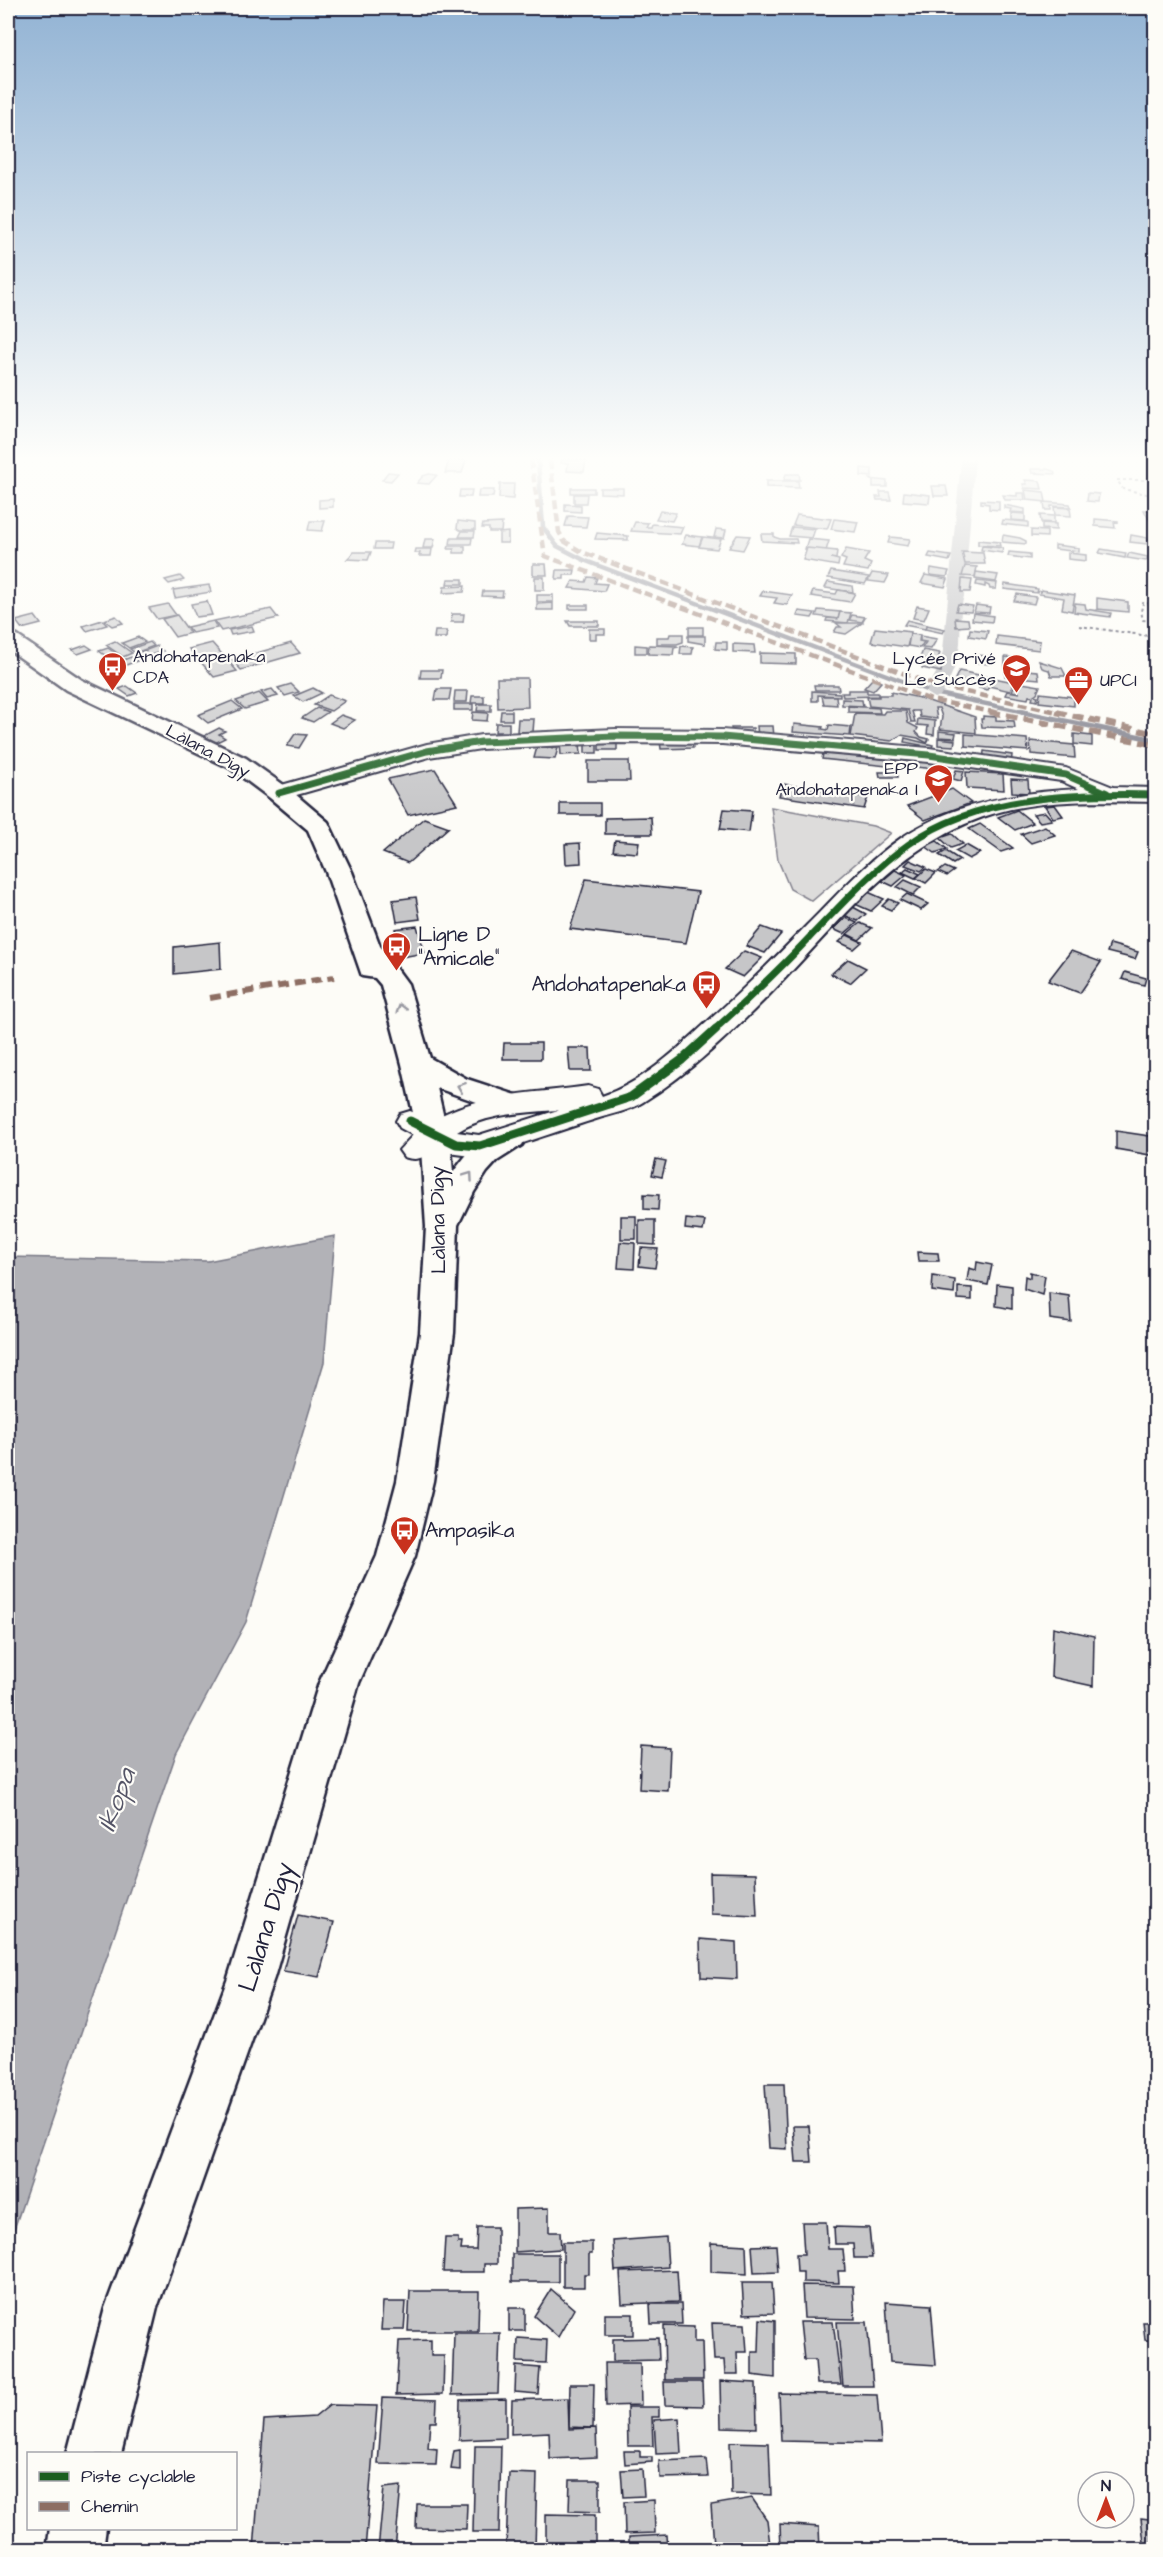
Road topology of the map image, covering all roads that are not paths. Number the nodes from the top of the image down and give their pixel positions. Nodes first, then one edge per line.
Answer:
1 (8, 640) edge
2 (279, 793) junction
3 (1110, 794) junction
4 (1155, 795) edge
5 (367, 948) junction
6 (417, 1064) junction
7 (653, 1080) junction
8 (508, 1103) junction
9 (419, 1134) junction
10 (511, 1137) junction
11 (442, 1227) junction
12 (428, 1398) junction
13 (95, 2452) edge
14 (78, 2530) edge
15 (75, 2550) edge

1 - 2 main road, Làlana Digy
2 - 3 street
2 - 5 main road, Làlana Digy
3 - 4 street
3 - 7 street
6 -> 5 main road, Làlana Digy
5 - 9 main road, Làlana Digy
8 -> 6 main road
6 - 9 main road, Làlana Digy
7 - 8 street
7 - 10 street
8 - 9 street
9 - 10 street
9 - 11 main road, Làlana Digy
9 - 12 main road, Làlana Digy
11 -> 10 main road
11 - 12 main road, Làlana Digy
12 - 13 main road, Làlana Digy
14 - 15 main road

